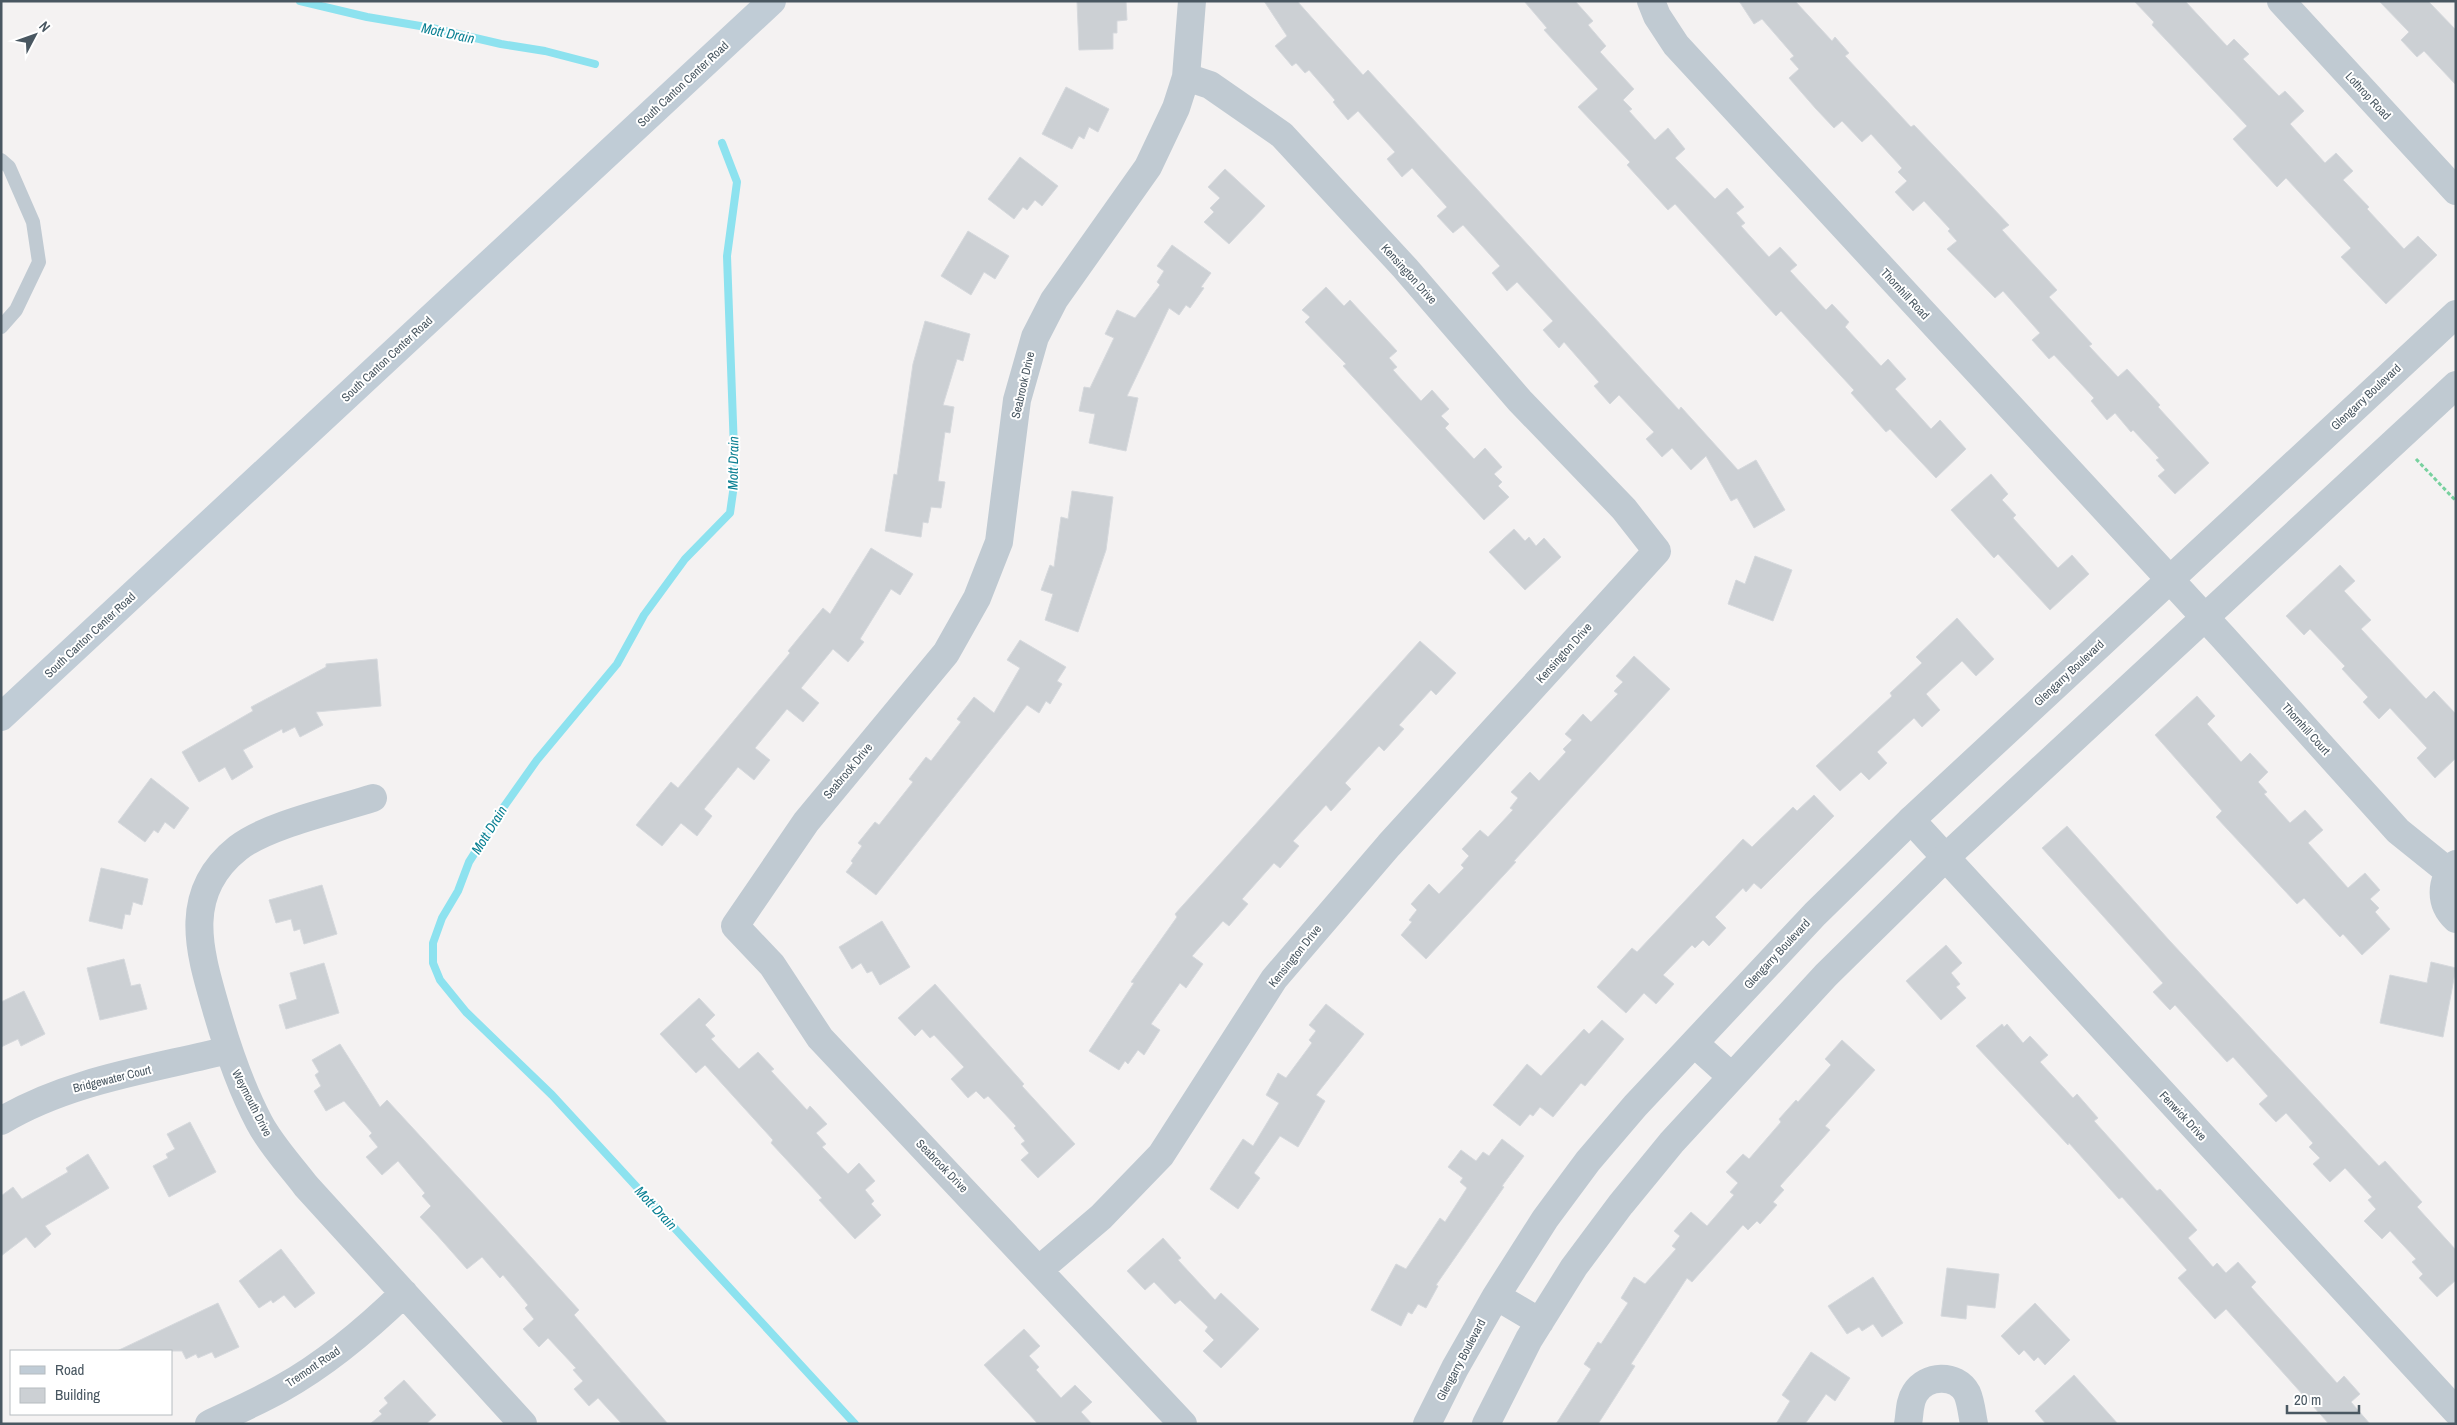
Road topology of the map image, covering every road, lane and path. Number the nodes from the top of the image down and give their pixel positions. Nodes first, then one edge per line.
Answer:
1 (772, 1) edge
2 (1192, 1) edge
3 (1651, 1) edge
4 (2281, 1) edge
5 (1186, 76) junction
6 (1, 160) edge
7 (2456, 191) edge
8 (2456, 314) edge
9 (1, 327) edge
10 (2456, 385) edge
11 (2416, 459) dead end
12 (2456, 501) edge
13 (2169, 579) junction
14 (2204, 617) junction
15 (1, 717) edge
16 (372, 798) dead end
17 (1911, 820) junction
18 (1945, 858) junction
19 (2452, 868) edge
20 (2456, 918) edge
21 (1694, 1043) junction
22 (228, 1050) junction
23 (1732, 1077) junction
24 (1, 1120) edge
25 (1040, 1269) junction
26 (404, 1293) junction
27 (1496, 1296) junction
28 (1540, 1322) junction
29 (2456, 1411) edge
30 (209, 1424) edge
31 (523, 1424) edge
32 (1183, 1424) edge
33 (1427, 1424) edge
34 (1486, 1424) edge
35 (1908, 1424) edge
36 (1974, 1424) edge

1 - 15 main road, South Canton Center Road
2 - 5 street, Seabrook Drive
3 - 13 street, Thornhill Road
4 - 7 street, Lothrop Road
5 - 25 street, Seabrook Drive
5 - 25 street, Kensington Drive
6 - 9 lane
8 - 13 street, Glengarry Boulevard
10 - 14 street
11 - 12 path
13 - 14 street, Thornhill Court
13 - 17 street, Glengarry Boulevard
14 - 18 street
14 - 19 street, Thornhill Court
16 - 22 street, Weymouth Drive
17 - 18 street, Fenwick Drive
17 - 21 street, Glengarry Boulevard
18 - 23 street
18 - 29 street, Fenwick Drive
19 - 20 street, Thornhill Court
21 - 23 street
21 - 27 street, Glengarry Boulevard
22 - 24 street, Bridgewater Court
22 - 26 street, Weymouth Drive
23 - 28 street
25 - 32 street, Seabrook Drive
26 - 30 street, Tremont Road
26 - 31 street, Weymouth Drive
27 - 28 street
27 - 33 street, Glengarry Boulevard
28 - 34 street
35 - 36 street

